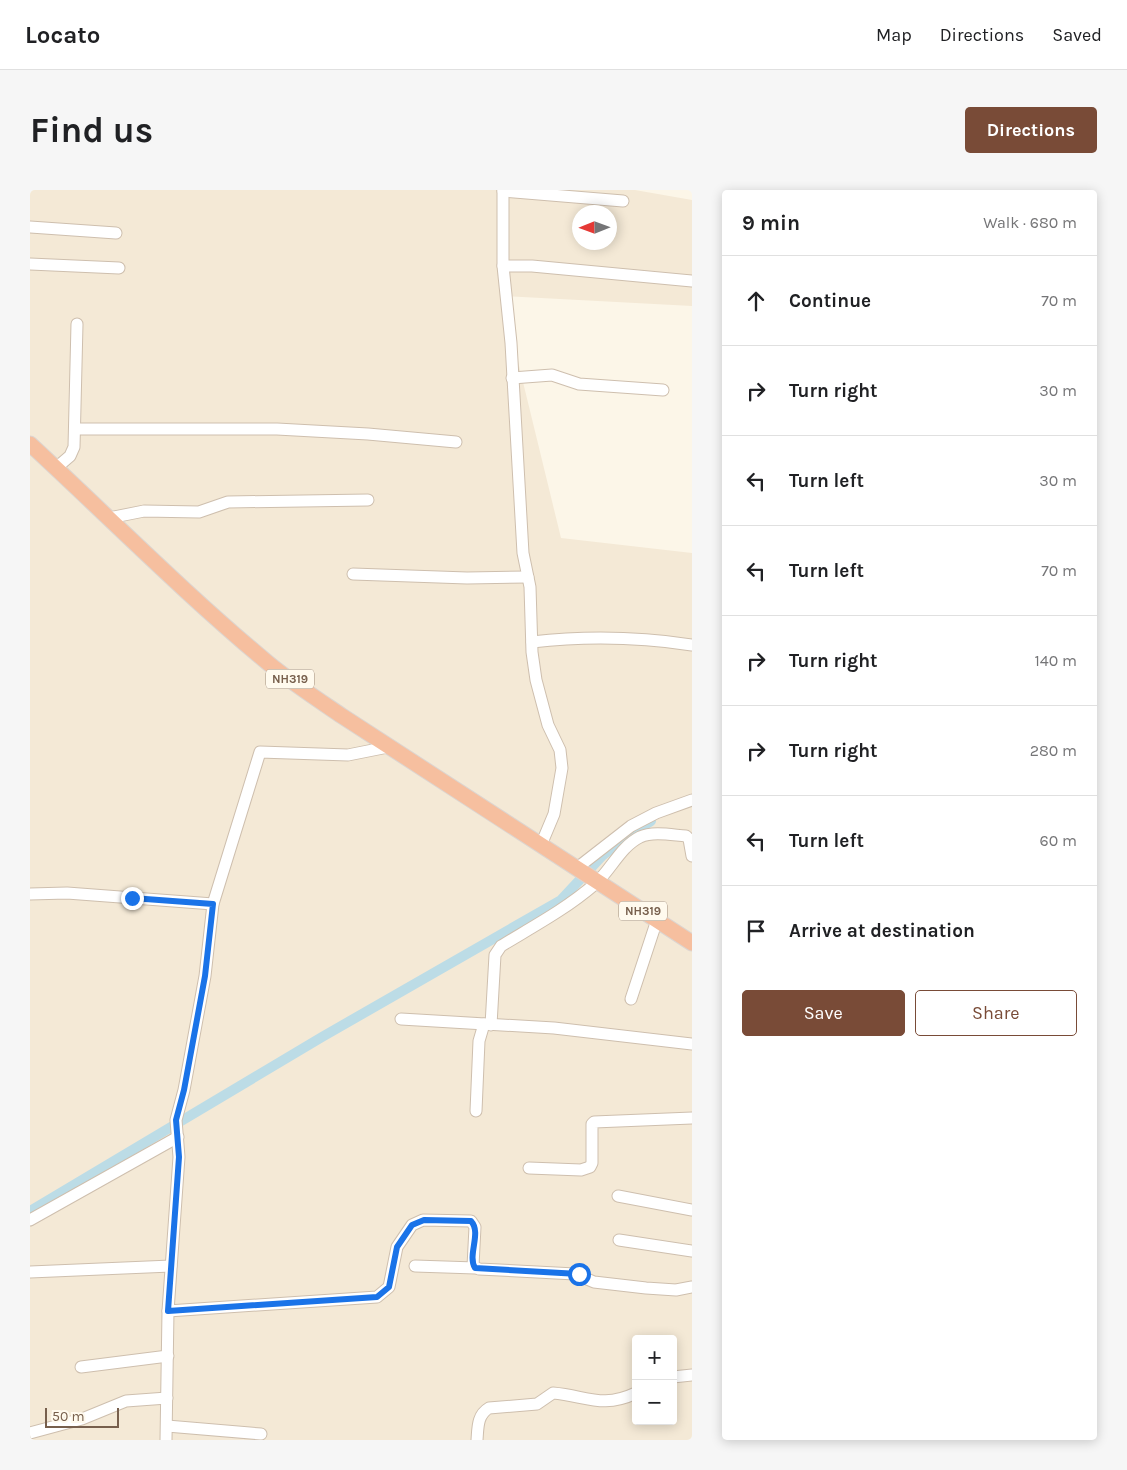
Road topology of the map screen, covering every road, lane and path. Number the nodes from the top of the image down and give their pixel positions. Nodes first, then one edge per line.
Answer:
1 (503, 190) edge
2 (623, 202) dead end
3 (30, 227) edge
4 (116, 233) dead end
5 (30, 264) edge
6 (503, 266) junction
7 (119, 268) dead end
8 (692, 281) edge
9 (77, 324) dead end
10 (512, 378) junction
11 (663, 390) dead end
12 (75, 428) junction
13 (456, 442) dead end
14 (30, 444) edge
15 (56, 468) junction
16 (368, 500) dead end
17 (109, 518) junction
18 (353, 574) dead end
19 (528, 577) junction
20 (532, 642) junction
21 (692, 645) edge
22 (388, 747) junction
23 (692, 800) edge
24 (541, 845) junction
25 (692, 856) edge
26 (588, 875) junction
27 (30, 894) edge
28 (213, 904) junction
29 (657, 920) junction
30 (692, 943) edge
31 (631, 999) dead end
32 (401, 1019) dead end
33 (488, 1024) junction
34 (692, 1044) edge
35 (476, 1111) dead end
36 (692, 1118) edge
37 (178, 1134) junction
38 (529, 1168) dead end
39 (618, 1196) dead end
40 (692, 1210) edge
41 (30, 1220) edge
42 (619, 1240) dead end
43 (692, 1251) edge
44 (171, 1266) junction
45 (415, 1266) dead end
46 (475, 1268) junction
47 (30, 1272) edge
48 (692, 1287) edge
49 (168, 1311) junction
50 (168, 1356) junction
51 (81, 1367) dead end
52 (692, 1375) edge
53 (677, 1377) edge
54 (632, 1395) edge
55 (167, 1398) junction
56 (167, 1426) junction
57 (30, 1433) edge
58 (261, 1434) dead end
59 (166, 1440) edge
60 (477, 1440) edge

1 - 2 street
1 - 6 street
3 - 4 street
5 - 7 street
6 - 8 street
6 - 10 street
9 - 12 street
10 - 11 street
10 - 19 street
12 - 13 street
12 - 15 street
14 - 15 highway, NH319
15 - 17 highway, NH319
16 - 17 street
17 - 22 highway, NH319
18 - 19 street
19 - 20 street
20 - 21 street
20 - 24 street
22 - 24 highway, NH319
22 - 28 street
23 - 26 street
24 - 26 highway, NH319
25 - 26 street
26 - 29 highway, NH319
26 - 33 street
27 - 28 street
28 - 37 street
29 - 30 highway, NH319
29 - 31 street
32 - 33 street
33 - 34 street
33 - 35 street
36 - 38 street
37 - 41 street
37 - 44 street
39 - 40 street
42 - 43 street
44 - 47 street
44 - 49 street
45 - 46 street
46 - 48 street
46 - 49 street
49 - 50 street
50 - 51 street
50 - 55 street
52 - 53 street
54 - 60 street
55 - 56 street
55 - 57 street
56 - 58 street
56 - 59 street

